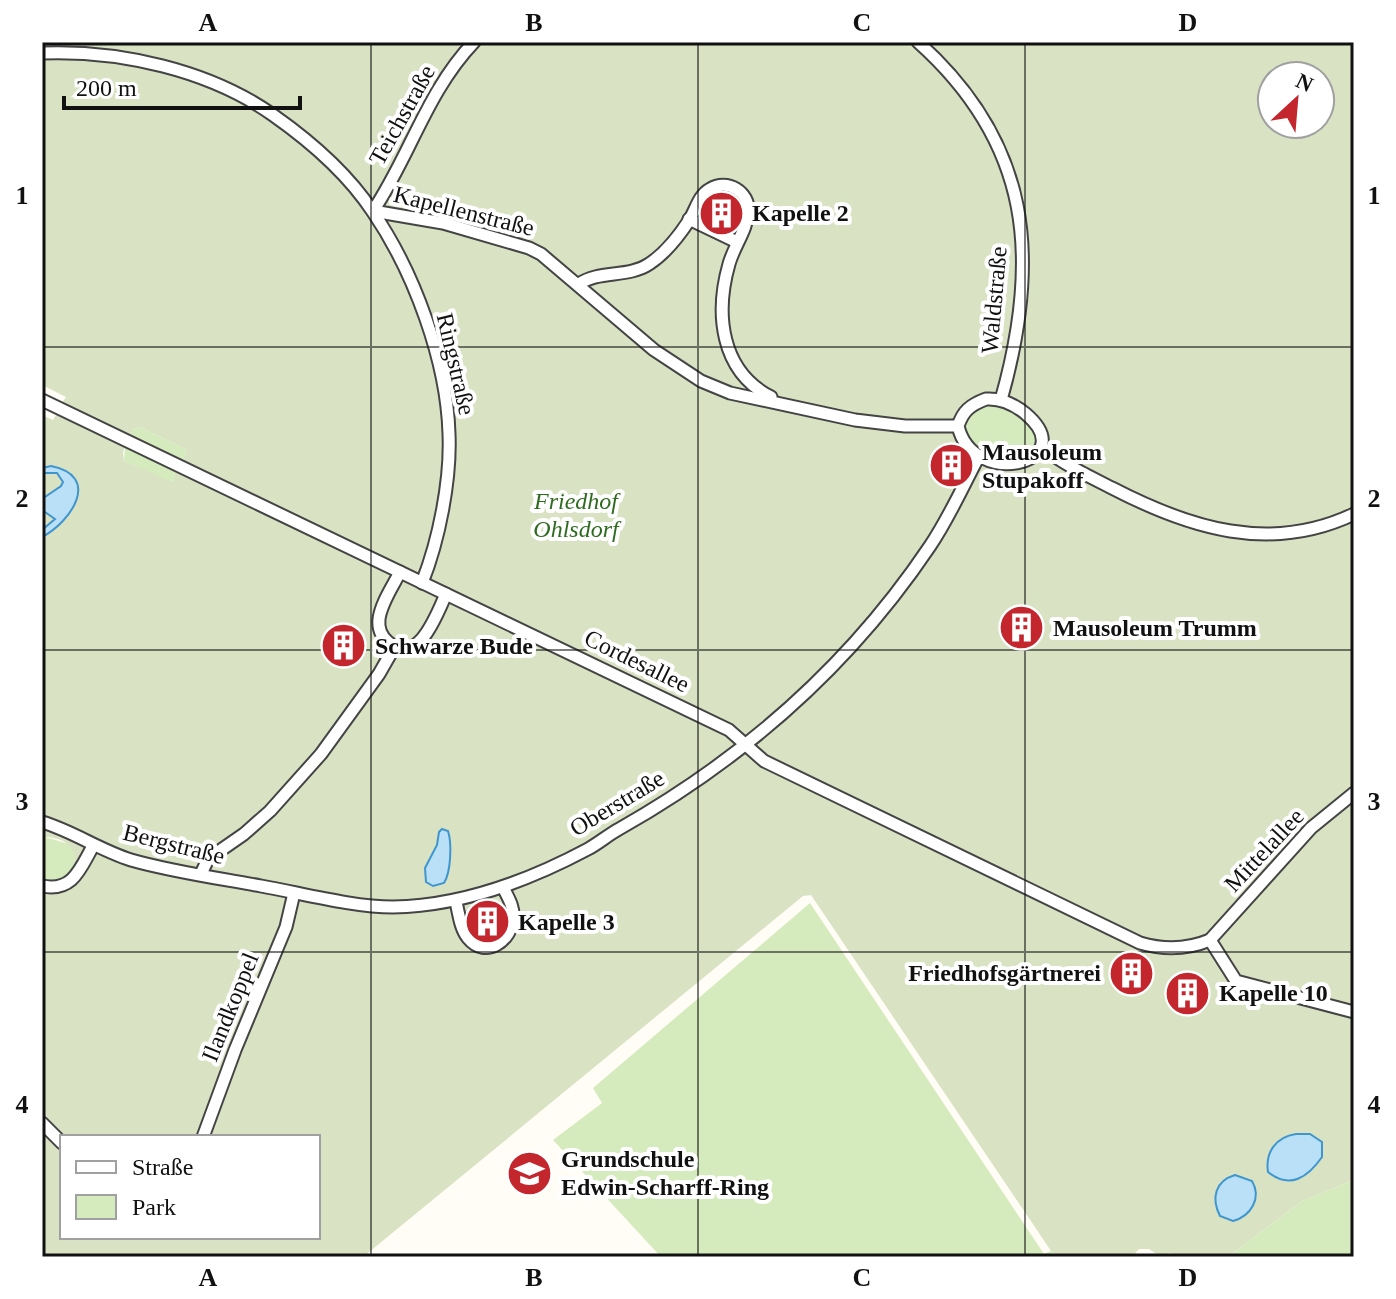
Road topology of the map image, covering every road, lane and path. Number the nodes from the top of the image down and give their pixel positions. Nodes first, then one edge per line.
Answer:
1 (474, 42) edge
2 (918, 42) edge
3 (42, 53) edge
4 (373, 211) junction
5 (689, 219) junction
6 (737, 242) junction
7 (579, 284) junction
8 (42, 400) edge
9 (1001, 400) junction
10 (781, 404) junction
11 (958, 426) junction
12 (1042, 447) junction
13 (979, 456) junction
14 (1354, 514) edge
15 (400, 572) junction
16 (422, 583) junction
17 (446, 594) junction
18 (395, 646) junction
19 (747, 745) junction
20 (1354, 793) edge
21 (42, 822) edge
22 (93, 846) junction
23 (201, 874) junction
24 (245, 884) joint
25 (42, 886) edge
26 (503, 887) junction
27 (294, 893) junction
28 (456, 902) junction
29 (1210, 940) junction
30 (1354, 1012) edge
31 (42, 1123) edge
32 (204, 1135) edge
33 (60, 1141) edge

1 - 4 street, Teichstraße
2 - 9 street, Waldstraße
3 - 4 street, Kapellenstraße
4 - 7 street, Kapellenstraße
4 - 16 street, Ringstraße
5 - 6 street
5 - 6 street, Kapellenstraße
5 - 7 street, Kapellenstraße
6 - 10 street, Kapellenstraße
7 - 10 street, Kapellenstraße
8 - 15 street, Cordesallee
9 - 11 street
9 - 12 street
10 - 11 street, Kapellenstraße
11 - 13 street
12 - 13 street
12 - 14 street
13 - 19 street
15 - 16 street, Cordesallee
15 - 18 street
16 - 17 street, Cordesallee
17 - 18 street
17 - 19 street, Cordesallee
18 - 23 street
19 - 26 street, Oberstraße
19 - 29 street, Cordesallee
20 - 29 street, Mittelallee
21 - 22 street, Bergstraße
22 - 23 street, Bergstraße
22 - 25 street, Bergstraße
23 - 24 street, Bergstraße
24 - 27 street, Oberstraße
26 - 28 street, Oberstraße
26 - 28 street
27 - 28 street, Oberstraße
27 - 32 street, Ilandkoppel
29 - 30 street
31 - 33 street

